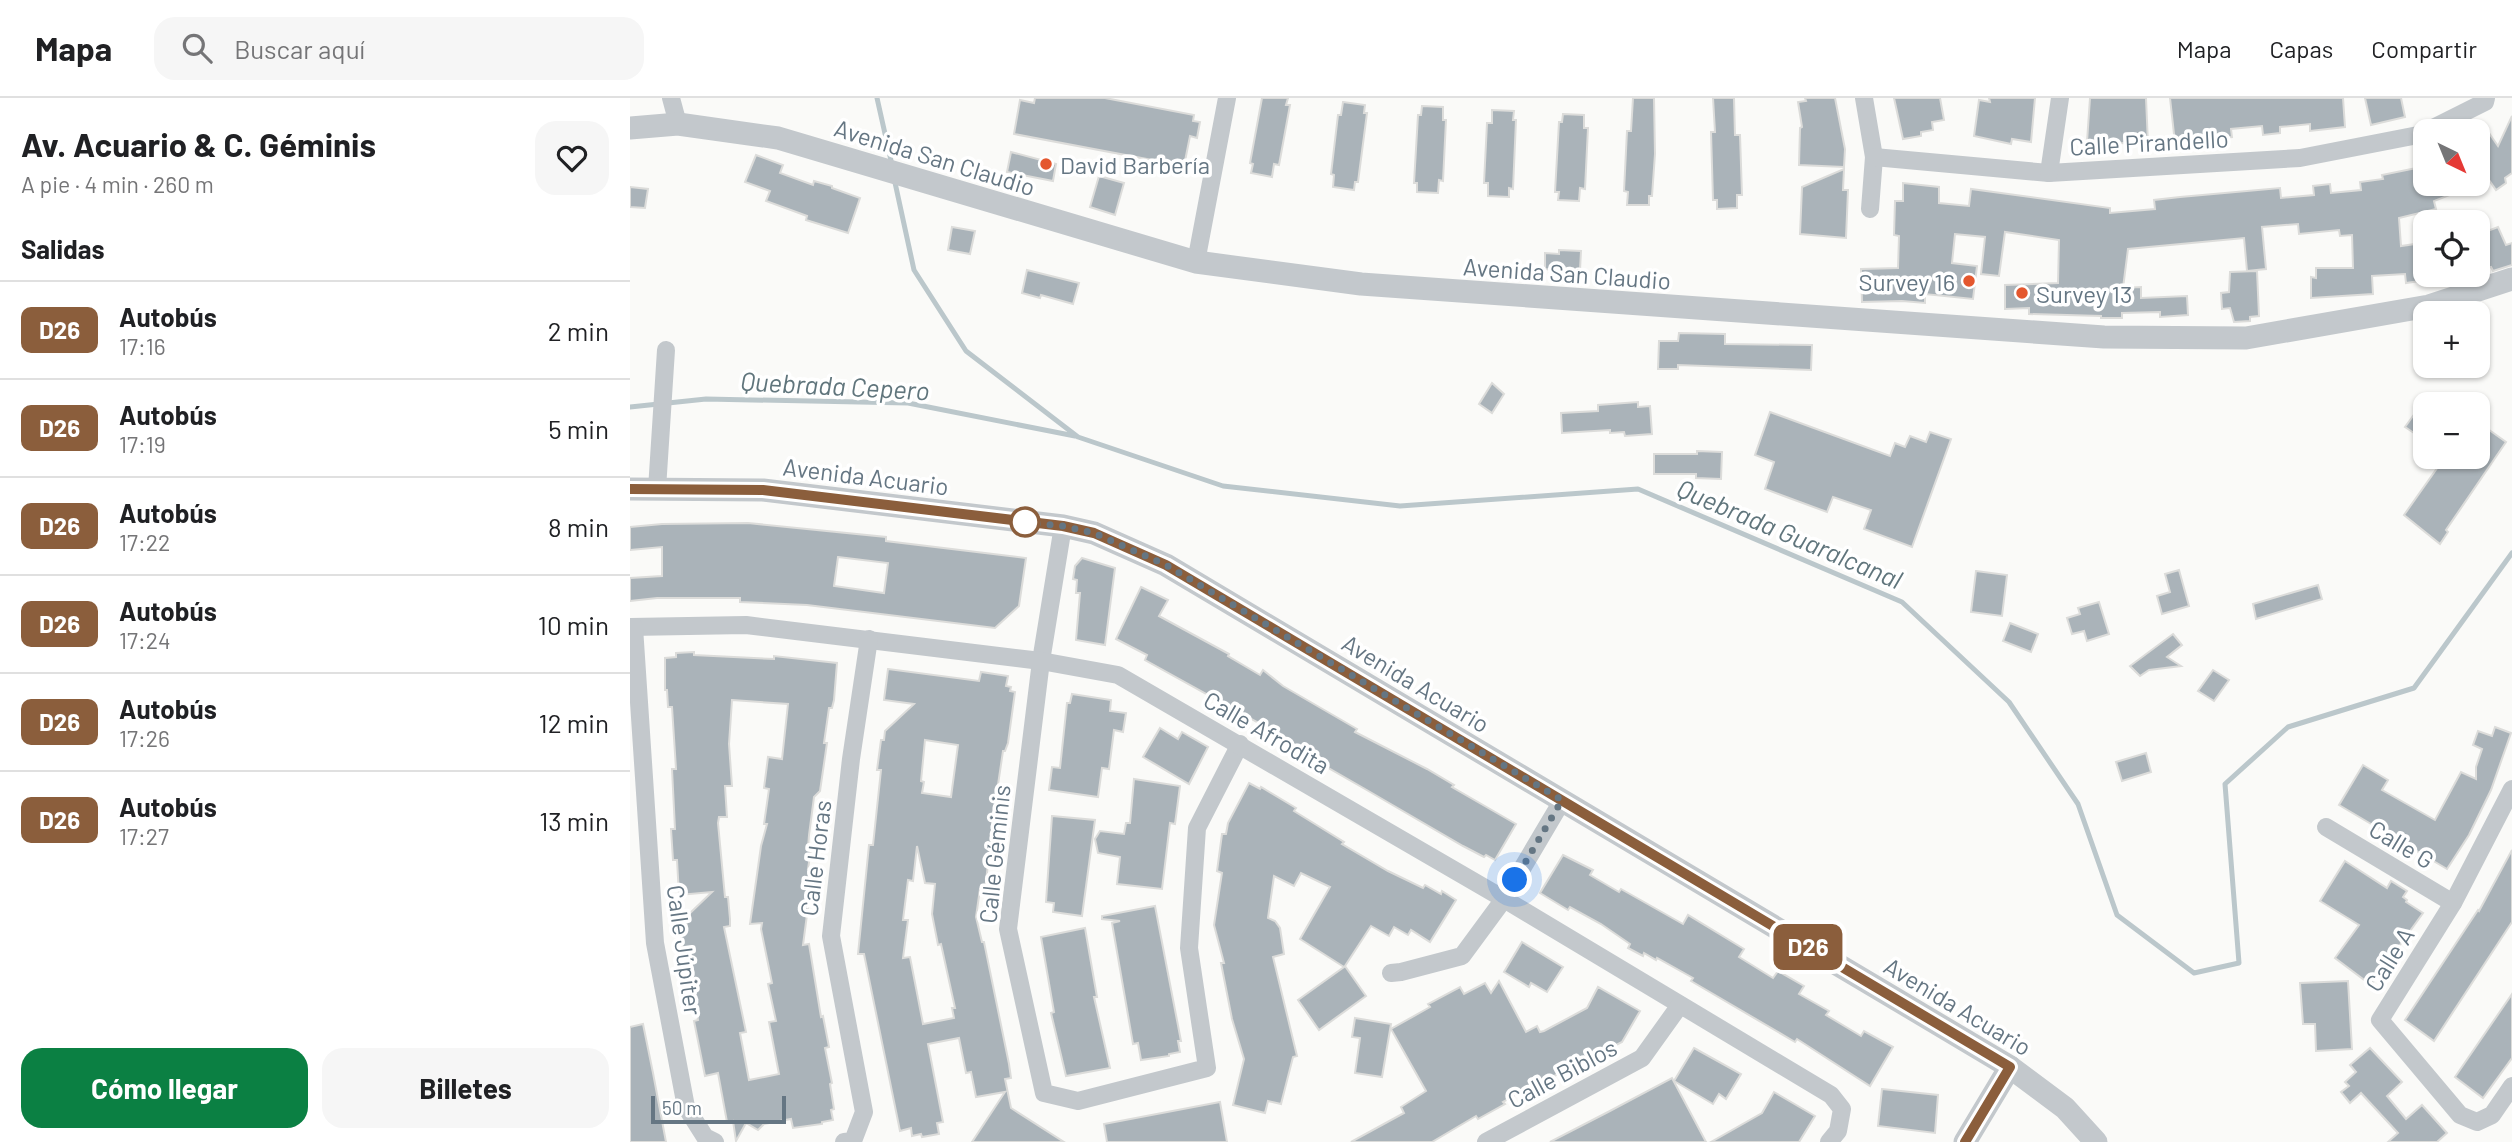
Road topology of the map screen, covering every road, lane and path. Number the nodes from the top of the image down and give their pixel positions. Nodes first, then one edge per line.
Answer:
1 (671, 98) edge
2 (1227, 98) edge
3 (1864, 98) edge
4 (2060, 98) edge
5 (2486, 98) edge
6 (2452, 119) edge
7 (678, 124) junction
8 (630, 128) edge
9 (2413, 136) edge
10 (1874, 158) junction
11 (2049, 173) junction
12 (1870, 209) dead end
13 (1196, 262) junction
14 (2512, 279) edge
15 (666, 350) dead end
16 (630, 489) edge
17 (657, 489) junction
18 (1063, 526) junction
19 (632, 627) edge
20 (869, 639) junction
21 (1041, 661) junction
22 (1240, 744) junction
23 (2512, 789) edge
24 (1562, 800) junction
25 (2326, 827) dead end
26 (1504, 899) junction
27 (2453, 903) junction
28 (1391, 973) dead end
29 (1680, 1005) junction
30 (2010, 1067) junction
31 (2512, 1086) edge
32 (715, 1142) edge
33 (844, 1142) edge
34 (1486, 1142) edge
35 (1829, 1142) edge
36 (1965, 1142) edge
37 (2096, 1142) edge

1 - 7 street
2 - 13 street
3 - 10 street
4 - 11 street
5 - 6 street, Calle Pirandello
7 - 8 street, Avenida San Claudio
7 - 13 street, Avenida San Claudio
9 - 11 street, Calle Pirandello
10 - 11 street, Calle Pirandello
10 - 12 street
13 - 14 street, Avenida San Claudio
15 - 17 street
16 - 17 street, Avenida Acuario
17 - 18 street, Avenida Acuario
18 - 21 street, Calle Géminis
18 - 24 street, Avenida Acuario
19 - 20 street, Calle Afrodita
19 - 32 street, Calle Júpiter
20 - 21 street, Calle Afrodita
20 - 33 street, Calle Horas
21 - 22 street, Calle Afrodita
21 - 22 street, Calle Géminis
22 - 26 street, Calle Afrodita
23 - 27 street, Calle A
24 - 26 street
24 - 30 street, Avenida Acuario
25 - 27 street, Calle G
26 - 28 street
26 - 29 street, Calle Afrodita
27 - 31 street, Calle A
29 - 34 street, Calle Biblos
29 - 35 street, Calle Afrodita
30 - 36 street
30 - 37 street, Avenida Acuario

